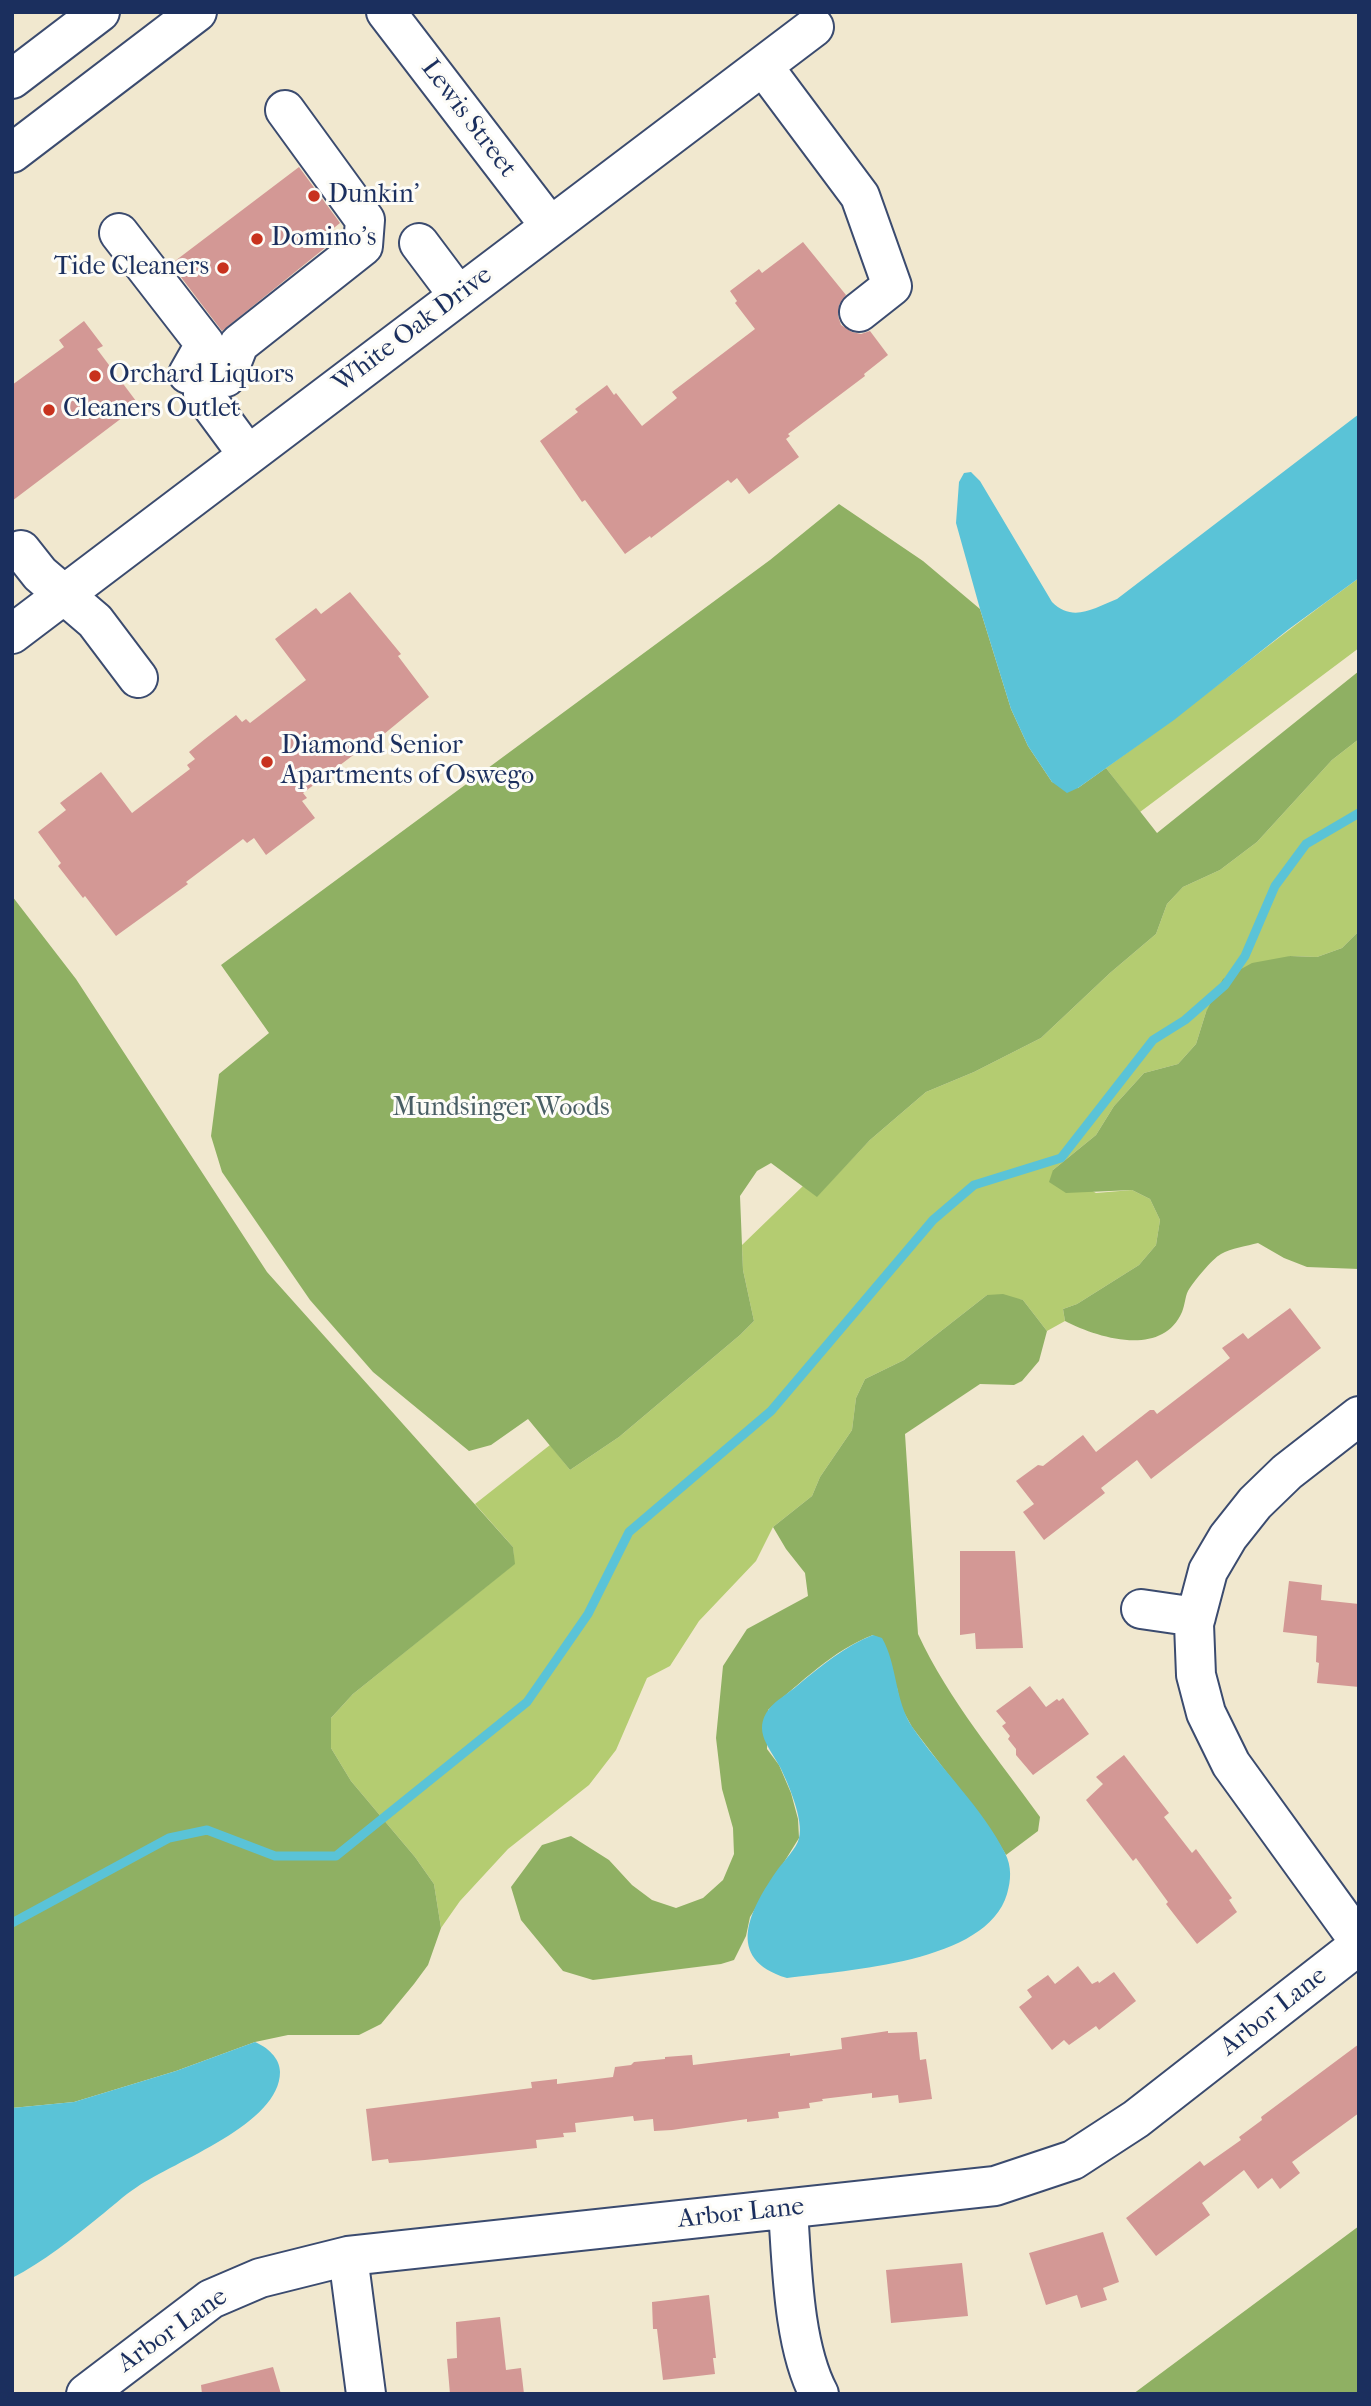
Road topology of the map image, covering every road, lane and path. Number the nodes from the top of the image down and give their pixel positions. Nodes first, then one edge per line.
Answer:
1 (100, 12) edge
2 (197, 12) edge
3 (386, 12) edge
4 (814, 27) dead end
5 (763, 66) junction
6 (12, 79) edge
7 (285, 110) dead end
8 (12, 153) edge
9 (550, 226) junction
10 (119, 233) dead end
11 (419, 243) dead end
12 (458, 295) junction
13 (859, 312) dead end
14 (206, 381) junction
15 (248, 455) junction
16 (20, 550) dead end
17 (65, 594) junction
18 (12, 634) edge
19 (138, 678) dead end
20 (1359, 1416) edge
21 (1141, 1609) dead end
22 (1196, 1617) junction
23 (1359, 1943) edge
24 (788, 2210) junction
25 (348, 2256) junction
26 (86, 2394) edge
27 (366, 2394) edge
28 (819, 2394) edge

1 - 6 street
2 - 8 street
3 - 9 street, Lewis Street
4 - 5 street, White Oak Drive
5 - 9 street, White Oak Drive
5 - 13 street
7 - 14 street
9 - 12 street, White Oak Drive
10 - 14 street
11 - 12 street
12 - 15 street, White Oak Drive
14 - 15 street
15 - 17 street, White Oak Drive
16 - 17 street
17 - 18 street, White Oak Drive
17 - 19 street
20 - 22 street
21 - 22 street
22 - 23 street
23 - 24 street, Arbor Lane
24 - 25 street, Arbor Lane
24 - 28 street
25 - 26 street, Arbor Lane
25 - 27 street

